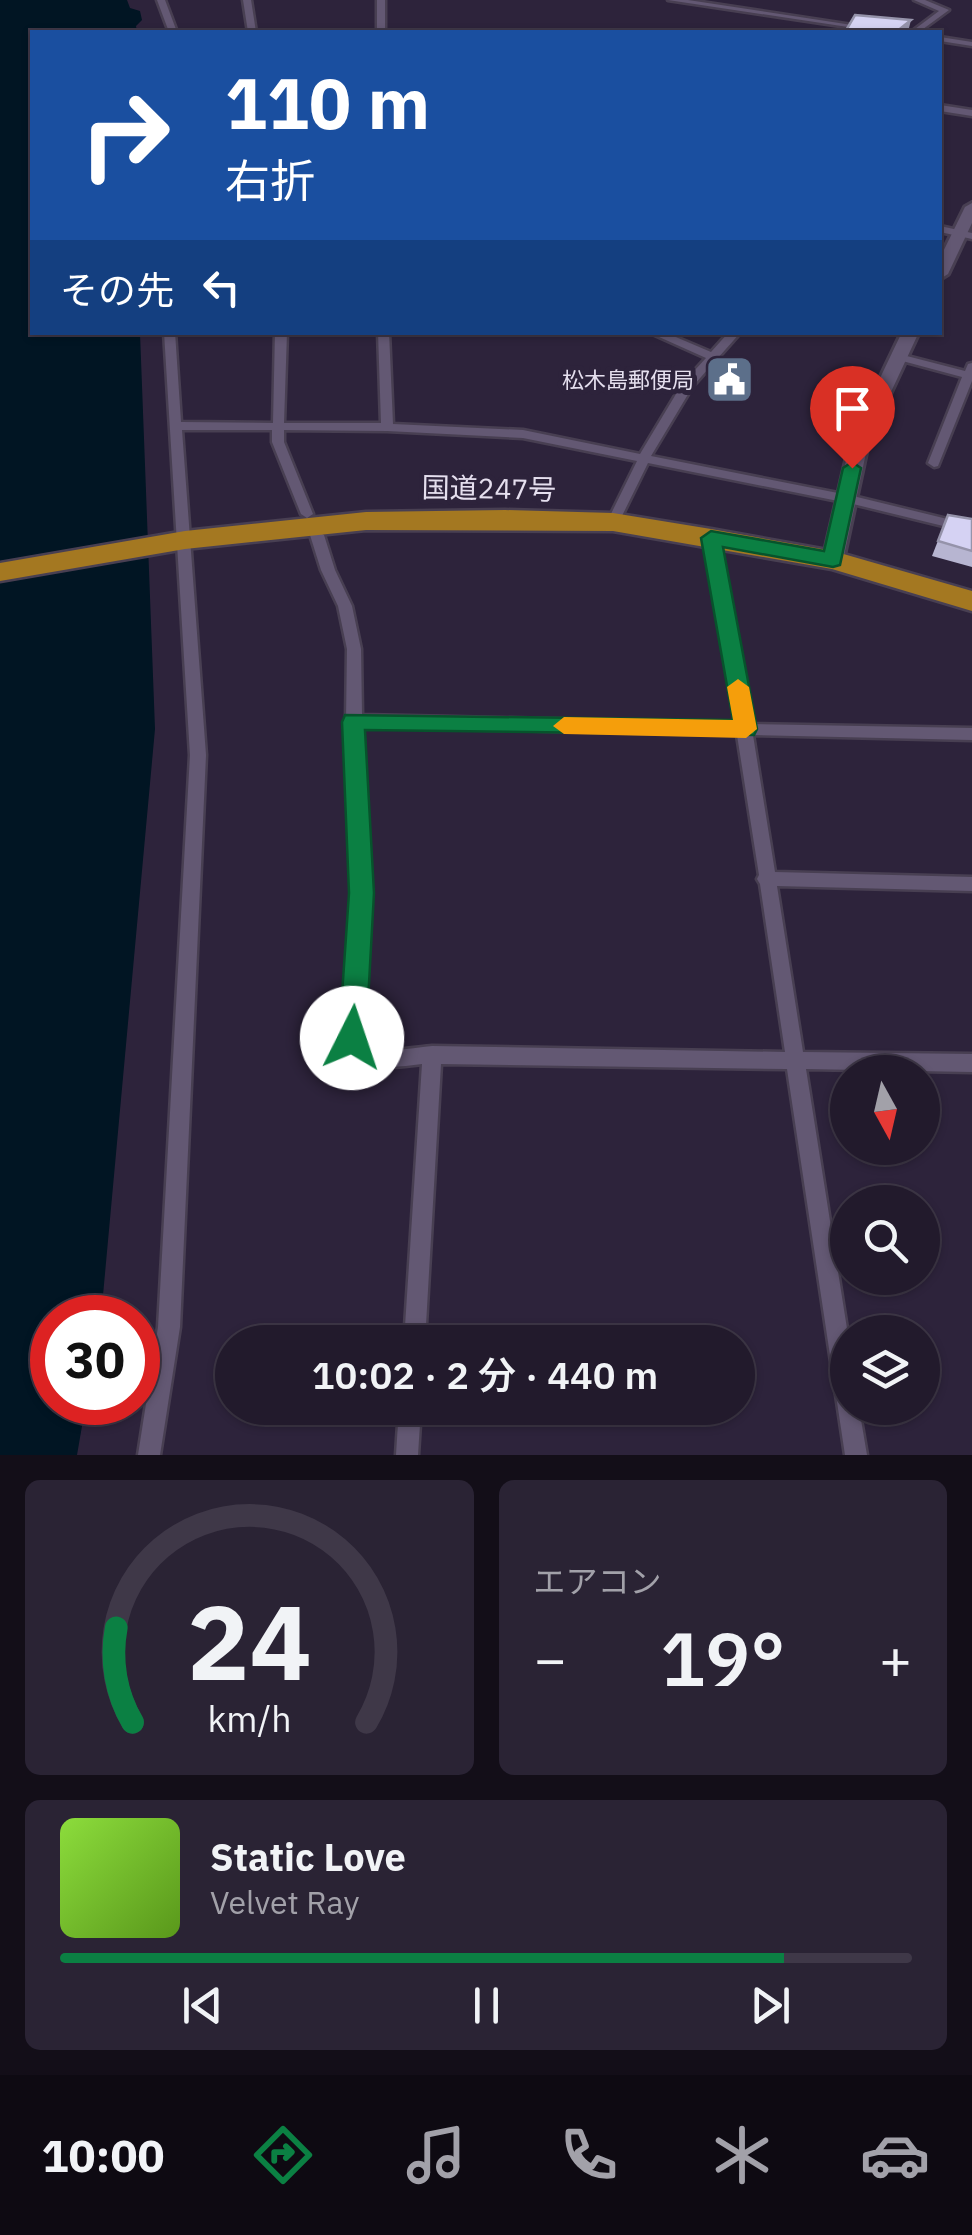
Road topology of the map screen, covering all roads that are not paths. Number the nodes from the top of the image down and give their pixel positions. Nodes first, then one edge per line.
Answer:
1 (161, 0) edge
2 (247, 0) edge
3 (672, 0) edge
4 (918, 0) edge
5 (172, 30) edge
6 (252, 30) edge
7 (880, 30) edge
8 (918, 30) edge
9 (942, 39) edge
10 (972, 44) edge
11 (942, 108) edge
12 (972, 113) edge
13 (972, 208) edge
14 (966, 235) edge
15 (942, 271) edge
16 (169, 335) edge
17 (281, 335) edge
18 (384, 335) edge
19 (660, 335) edge
20 (733, 335) edge
21 (910, 335) edge
22 (713, 357) junction
23 (899, 357) junction
24 (971, 372) edge
25 (278, 425) junction
26 (178, 426) junction
27 (386, 427) junction
28 (645, 456) junction
29 (934, 463) dead end
30 (844, 498) junction
31 (307, 514) dead end
32 (614, 522) junction
33 (972, 529) edge
34 (318, 536) dead end
35 (711, 538) junction
36 (185, 540) junction
37 (833, 560) junction
38 (0, 572) edge
39 (972, 600) edge
40 (353, 722) junction
41 (746, 729) junction
42 (972, 734) edge
43 (765, 879) junction
44 (972, 884) edge
45 (432, 1055) junction
46 (793, 1063) junction
47 (972, 1063) edge
48 (833, 1315) edge
49 (415, 1325) edge
50 (409, 1425) edge
51 (851, 1425) edge
52 (150, 1455) edge
53 (407, 1455) edge
54 (856, 1455) edge

1 - 5 street
2 - 6 street
3 - 7 street
4 - 8 street
9 - 10 street
11 - 12 street
13 - 14 street
14 - 15 street
16 - 26 street
17 - 25 street
18 - 27 street
19 - 22 street
20 - 22 street
21 - 23 street
22 - 28 street
23 - 24 street
23 - 30 street
24 - 29 street
25 - 26 street
25 - 27 street
25 - 31 street
26 - 36 street
27 - 28 street
28 - 30 street
28 - 32 street
30 - 33 street
30 - 37 street
32 - 35 highway, 国道247号
32 - 36 highway, 国道247号
34 - 40 street
35 - 37 highway, 国道247号
35 - 41 street
36 - 38 highway, 国道247号
36 - 52 street
37 - 39 highway, 国道247号
40 - 41 street
40 - 45 street
41 - 42 street
41 - 43 street
43 - 44 street
43 - 46 street
45 - 46 street
45 - 49 street
46 - 47 street
46 - 48 street
50 - 53 street
51 - 54 street

